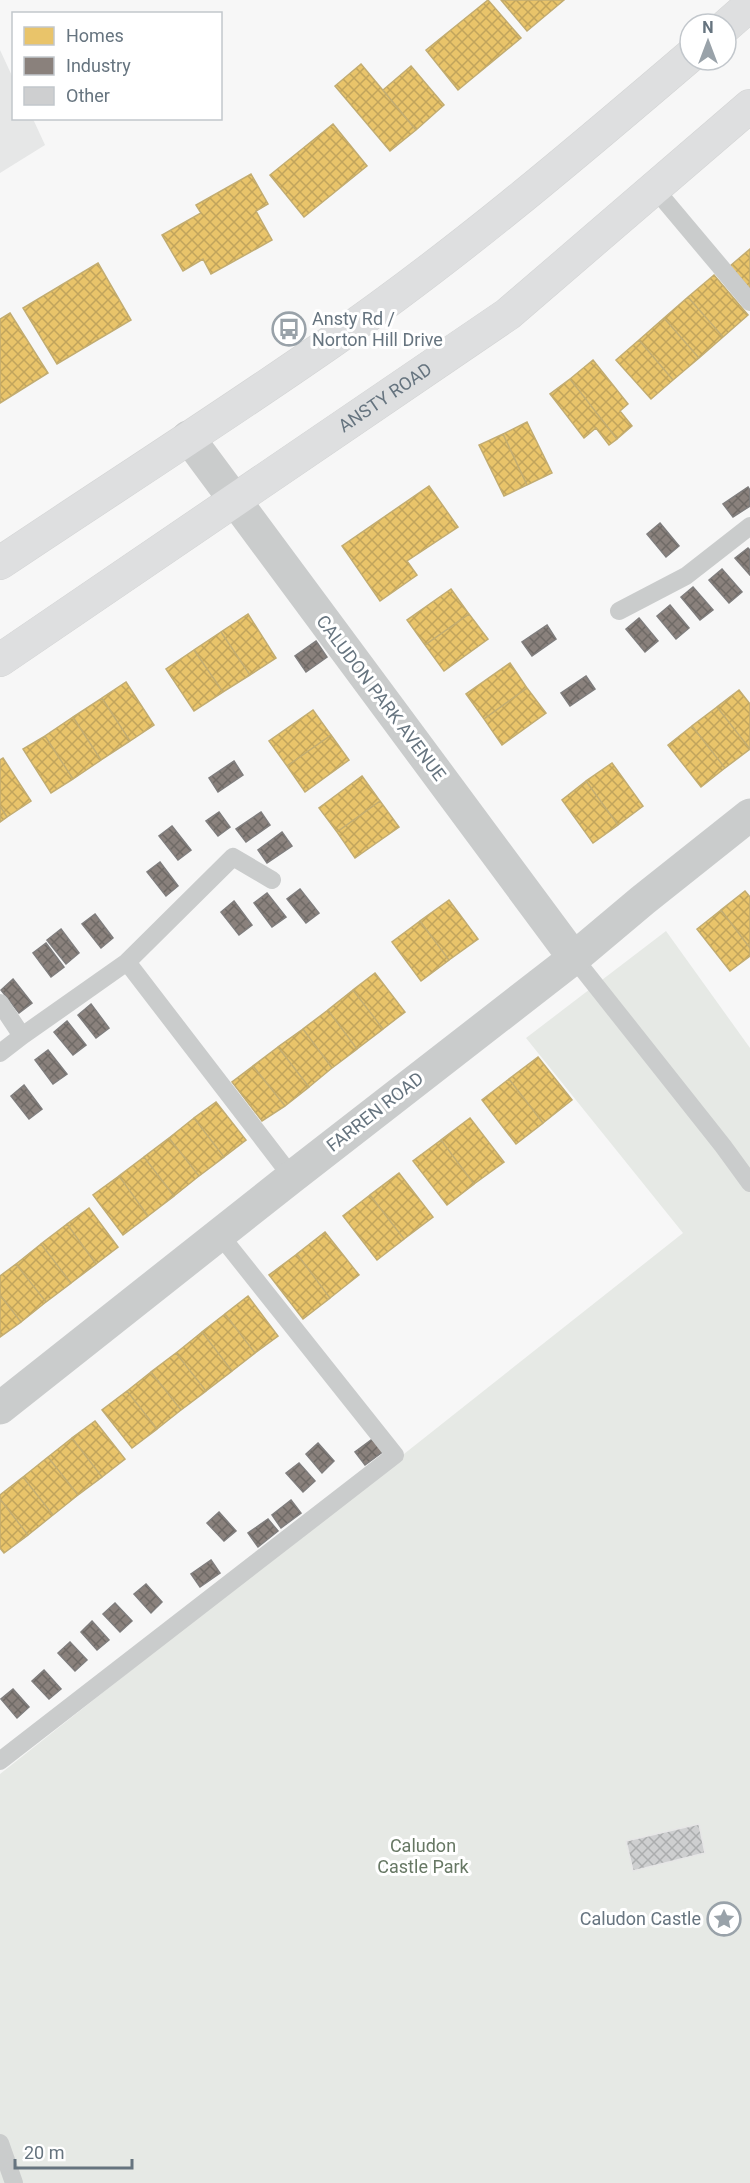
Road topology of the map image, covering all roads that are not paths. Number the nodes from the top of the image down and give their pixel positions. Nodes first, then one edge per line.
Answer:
1 (750, 5) edge
2 (738, 16) edge
3 (678, 66) edge
4 (750, 106) edge
5 (655, 189) junction
6 (750, 302) edge
7 (188, 437) junction
8 (234, 502) junction
9 (750, 526) edge
10 (0, 563) edge
11 (619, 611) dead end
12 (0, 660) edge
13 (750, 815) edge
14 (272, 880) dead end
15 (574, 958) junction
16 (127, 962) junction
17 (0, 1003) edge
18 (22, 1036) junction
19 (0, 1053) edge
20 (292, 1177) junction
21 (750, 1183) edge
22 (220, 1235) junction
23 (1, 1406) edge
24 (0, 1761) edge
25 (0, 2143) edge
26 (14, 2183) edge

1 - 2 highway
3 - 7 highway
4 - 5 highway, ANSTY ROAD
5 - 6 lane
5 - 8 highway, ANSTY ROAD
7 - 8 street, CALUDON PARK AVENUE
7 - 10 highway
8 - 12 highway, ANSTY ROAD
8 - 15 street, CALUDON PARK AVENUE
9 - 11 lane
13 - 15 street, FARREN ROAD
14 - 16 lane
15 - 20 street, FARREN ROAD
15 - 21 lane
16 - 18 lane
16 - 20 lane
17 - 18 lane
18 - 19 lane
20 - 22 street, FARREN ROAD
22 - 23 street, FARREN ROAD
22 - 24 lane
25 - 26 lane

